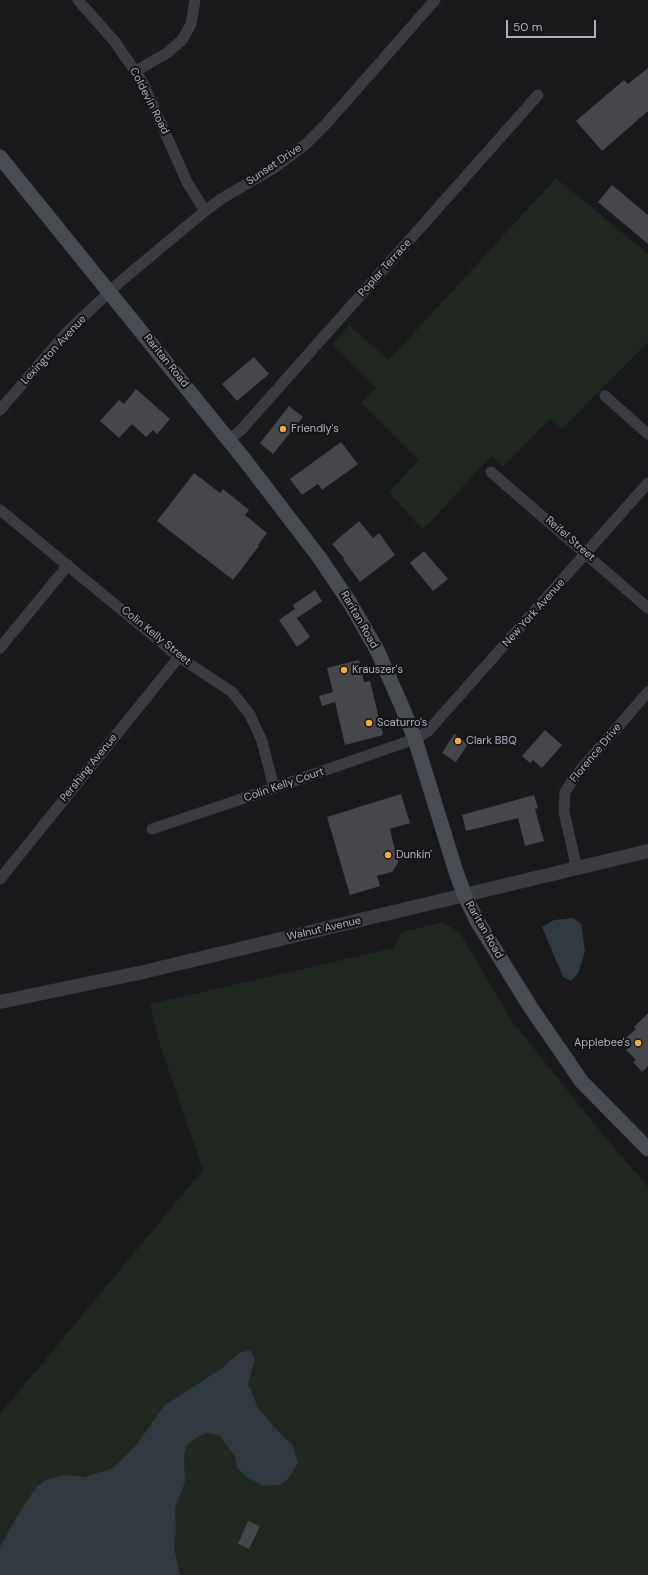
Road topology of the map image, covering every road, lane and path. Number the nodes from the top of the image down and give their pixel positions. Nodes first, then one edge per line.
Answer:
1 (78, 0) edge
2 (195, 0) edge
3 (435, 0) edge
4 (136, 72) junction
5 (538, 95) dead end
6 (0, 157) edge
7 (205, 211) junction
8 (109, 292) junction
9 (605, 396) dead end
10 (0, 410) edge
11 (648, 434) edge
12 (229, 440) junction
13 (491, 472) dead end
14 (648, 483) edge
15 (0, 510) edge
16 (587, 553) junction
17 (68, 565) junction
18 (648, 608) edge
19 (0, 648) edge
20 (179, 657) junction
21 (648, 692) edge
22 (415, 739) junction
23 (274, 788) junction
24 (152, 829) dead end
25 (648, 851) edge
26 (576, 869) junction
27 (0, 879) edge
28 (465, 896) junction
29 (1, 999) edge
30 (648, 1149) edge

1 - 4 street, Coldevin Road
2 - 4 street
3 - 7 street, Sunset Drive
4 - 7 street, Coldevin Road
5 - 12 street, Poplar Terrace
6 - 8 main road, Raritan Road
7 - 8 street, Sunset Drive
8 - 10 street, Lexington Avenue
8 - 12 main road, Raritan Road
9 - 11 street
12 - 22 main road, Raritan Road
13 - 16 street, Reifel Street
14 - 16 street, New York Avenue
15 - 17 street, Colin Kelly Street
16 - 18 street, Reifel Street
16 - 22 street, New York Avenue
17 - 19 street
17 - 20 street, Colin Kelly Street
20 - 23 street, Colin Kelly Street
20 - 27 street, Pershing Avenue
21 - 26 street, Florence Drive
22 - 23 street, Colin Kelly Court
22 - 28 main road, Raritan Road
23 - 24 street, Colin Kelly Court
25 - 26 street, Walnut Avenue
26 - 28 street, Walnut Avenue
28 - 29 street, Walnut Avenue
28 - 30 main road, Raritan Road

